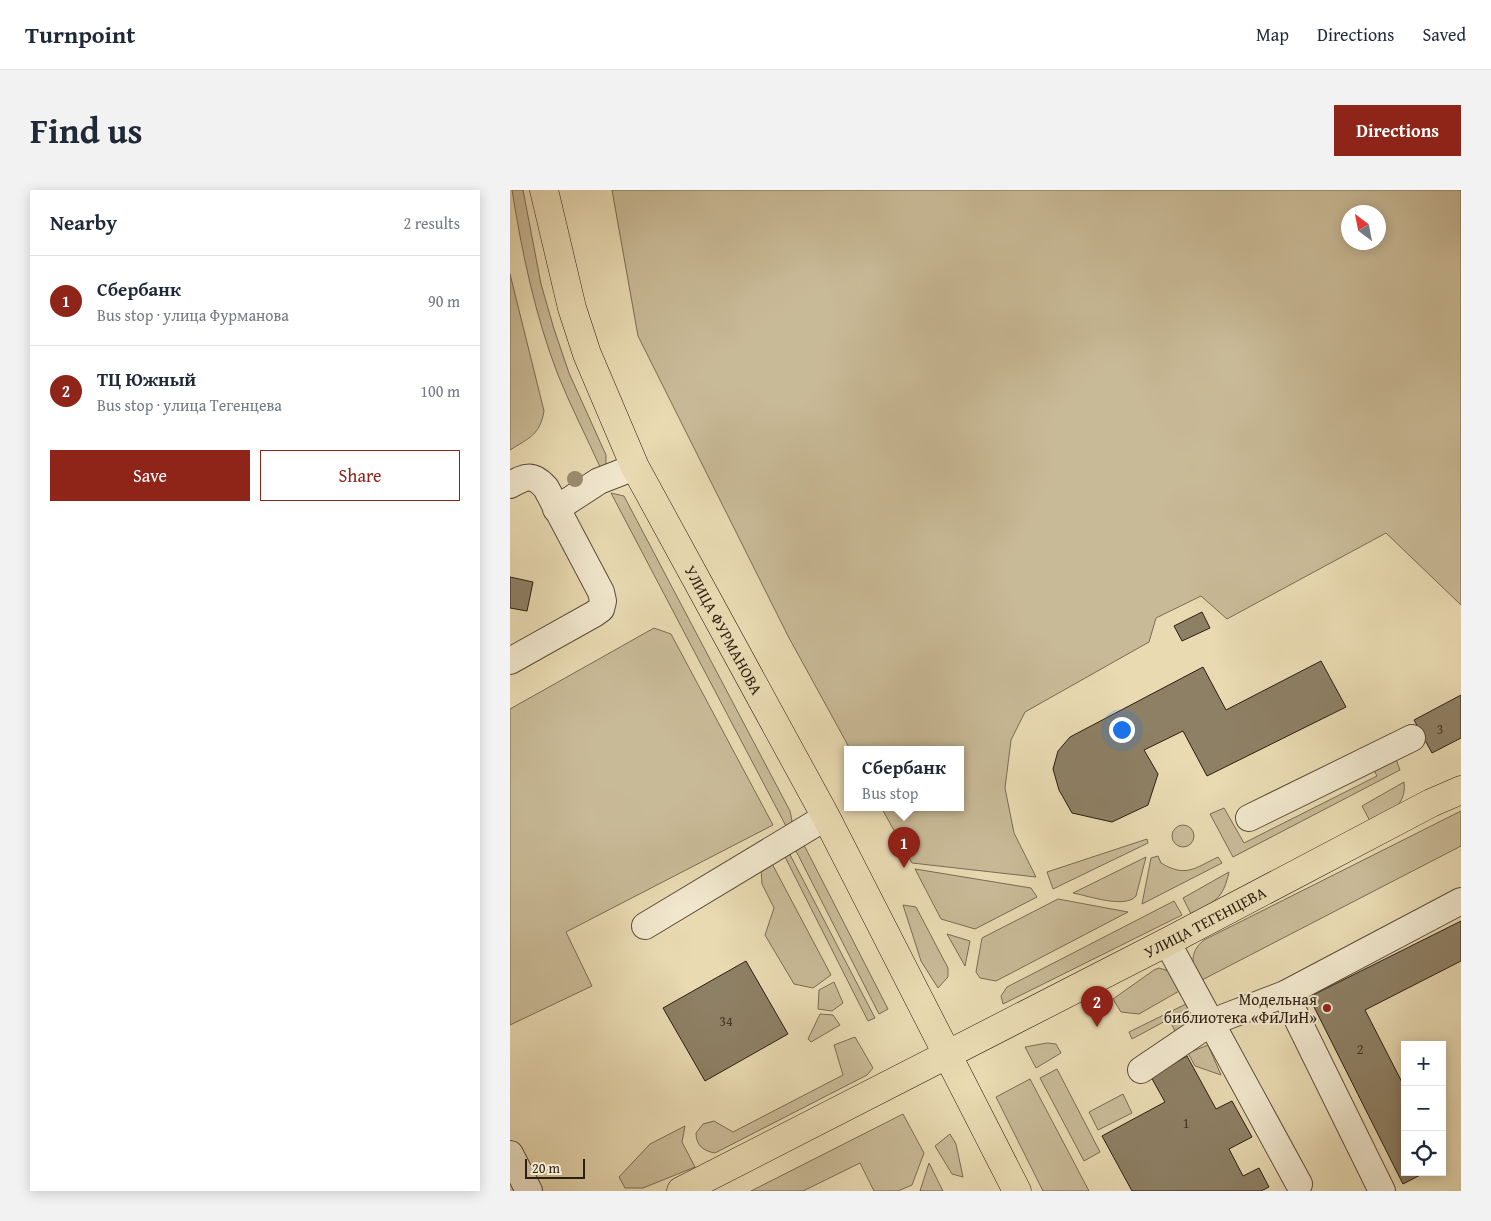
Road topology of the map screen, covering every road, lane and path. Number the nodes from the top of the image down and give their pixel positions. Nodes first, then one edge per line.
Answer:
1 (544, 190) edge
2 (635, 467) junction
3 (510, 485) edge
4 (556, 509) junction
5 (510, 661) edge
6 (1412, 738) dead end
7 (1461, 790) edge
8 (826, 817) junction
9 (1250, 818) dead end
10 (1461, 901) edge
11 (645, 926) dead end
12 (1167, 942) junction
13 (1285, 994) junction
14 (1212, 1022) junction
15 (947, 1053) junction
16 (1141, 1070) dead end
17 (510, 1154) edge
18 (1299, 1184) dead end
19 (529, 1191) edge
20 (681, 1191) edge
21 (1017, 1191) edge
22 (1382, 1191) edge

1 - 2 main road, УЛИЦА ФУРМАНОВА
2 - 4 lane
2 - 8 main road, УЛИЦА ФУРМАНОВА
3 - 4 lane
4 - 5 lane
6 - 9 lane
7 - 12 main road, УЛИЦА ТЕГЕНЦЕВА
8 - 11 lane
8 - 15 main road, УЛИЦА ФУРМАНОВА
10 - 13 lane
12 - 14 lane
12 - 15 main road, УЛИЦА ТЕГЕНЦЕВА
13 - 14 lane
13 - 22 lane
14 - 16 lane
14 - 18 lane
15 - 20 main road, УЛИЦА ТЕГЕНЦЕВА
15 - 21 main road, УЛИЦА ФУРМАНОВА
17 - 19 lane

